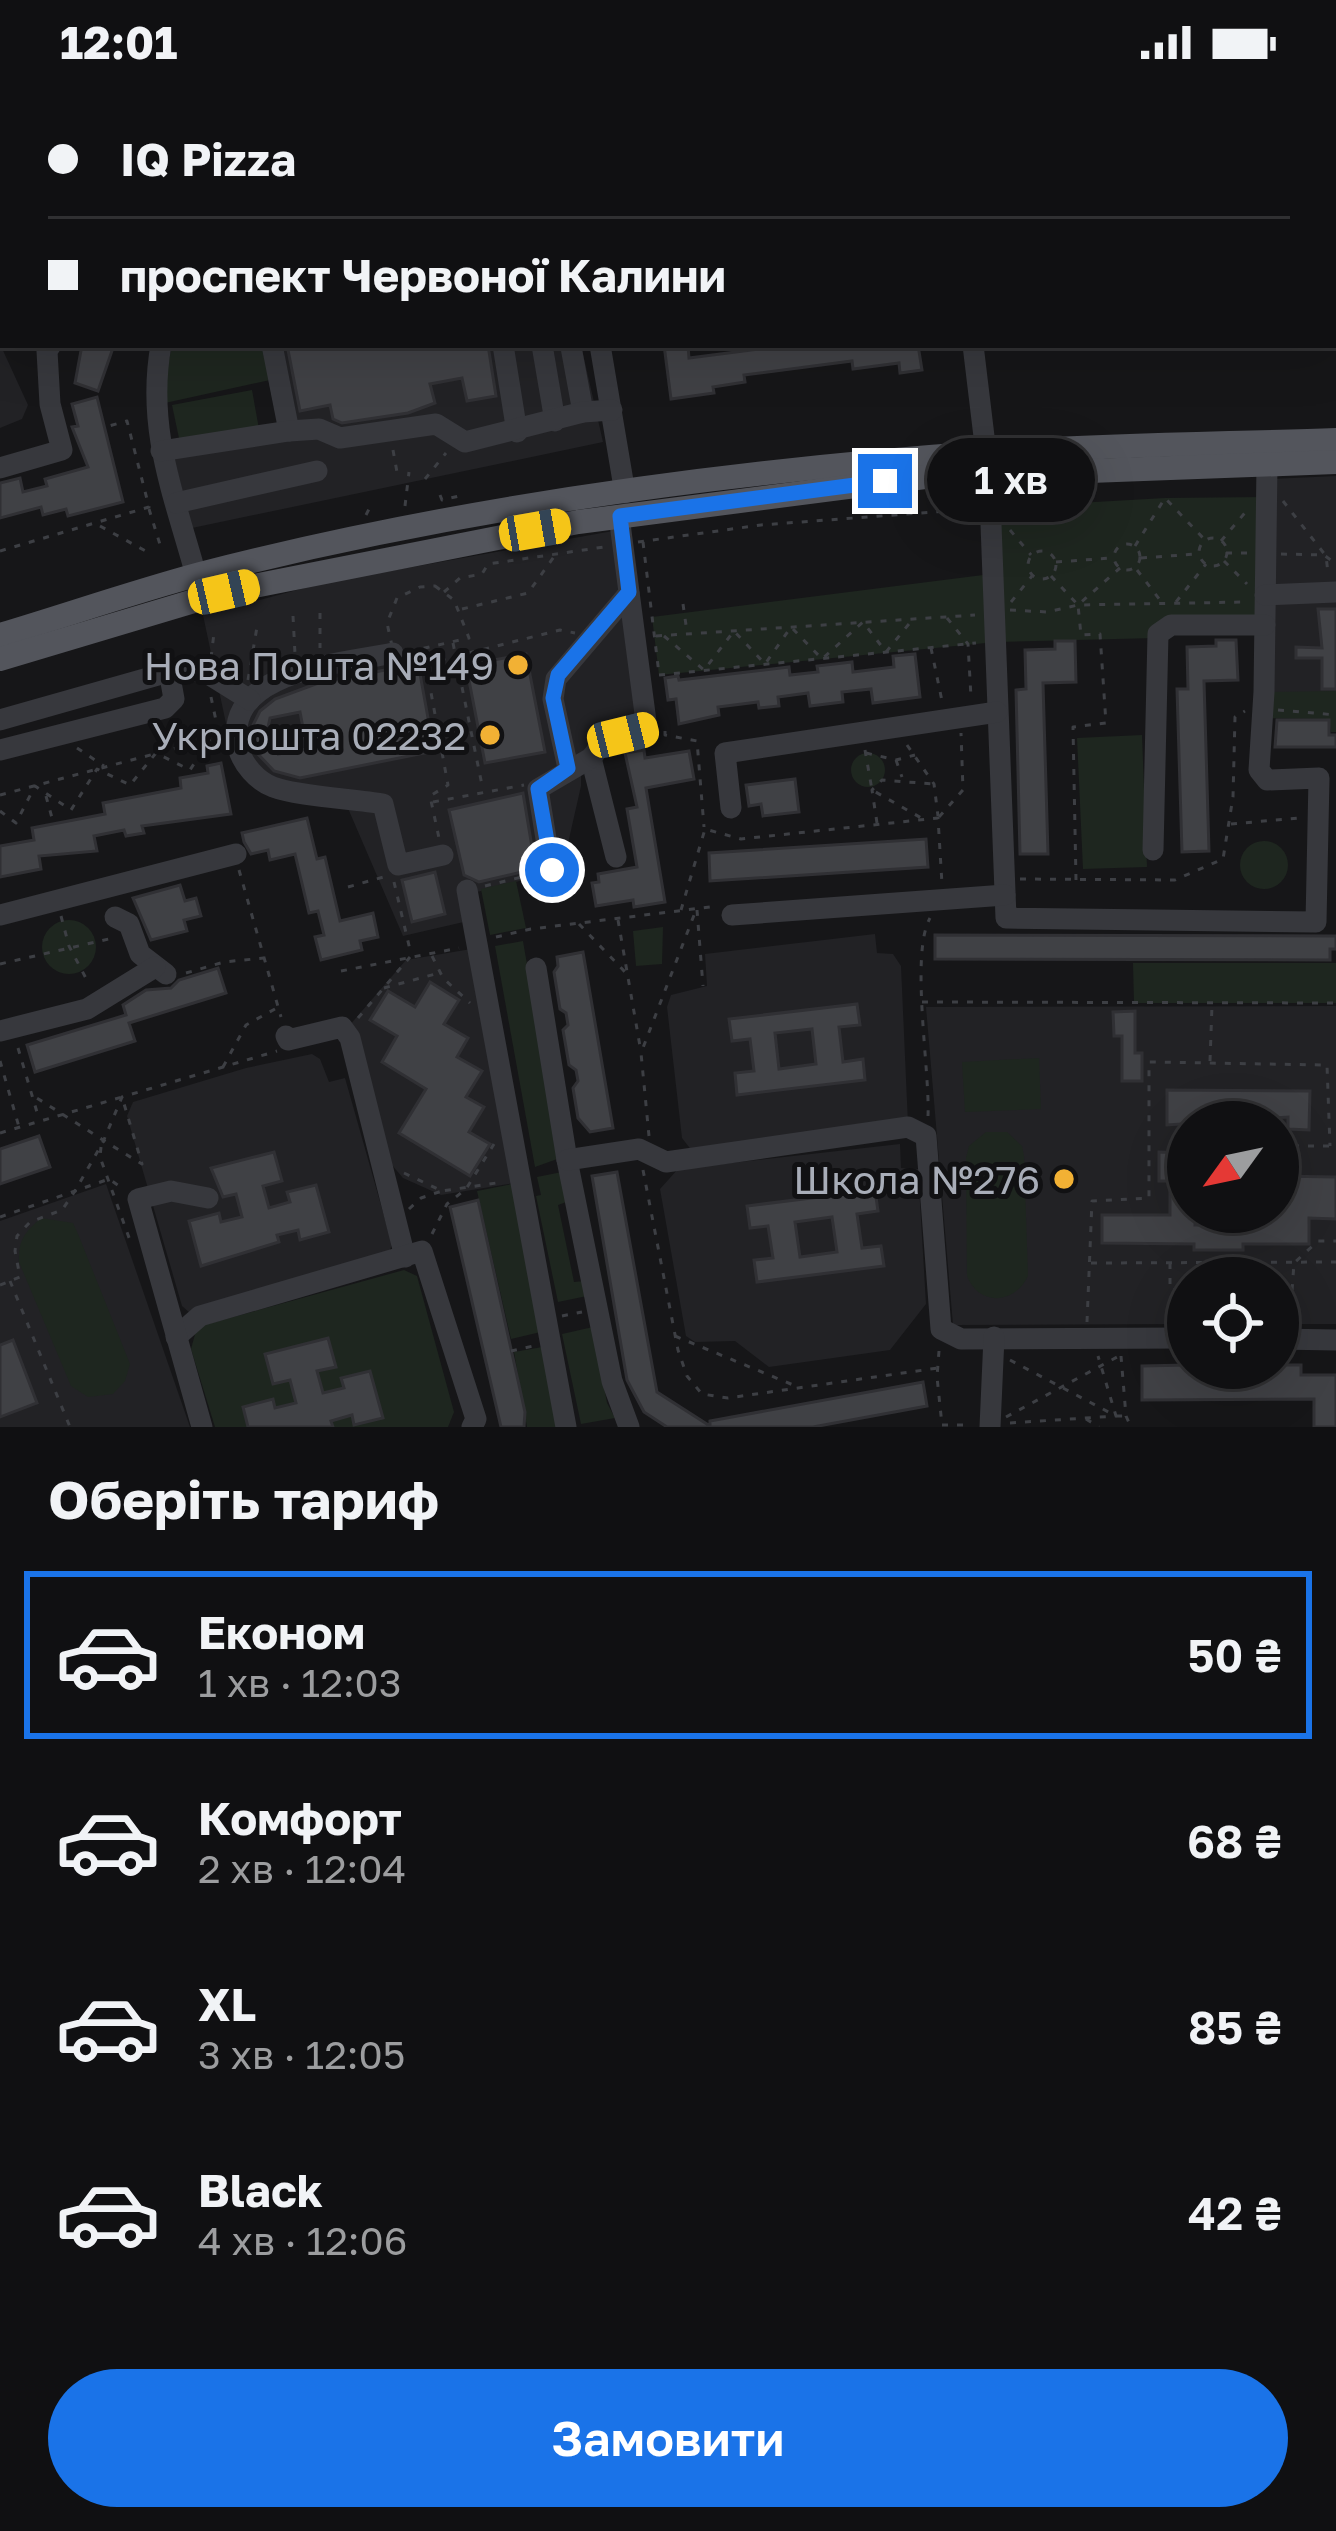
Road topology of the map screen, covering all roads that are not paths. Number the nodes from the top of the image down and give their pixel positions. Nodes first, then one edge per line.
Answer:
1 (46, 348) edge
2 (160, 348) edge
3 (273, 348) edge
4 (503, 348) edge
5 (543, 348) edge
6 (571, 348) edge
7 (601, 348) edge
8 (973, 348) edge
9 (612, 410) junction
10 (583, 412) junction
11 (555, 421) junction
12 (289, 431) junction
13 (517, 432) junction
14 (1336, 440) edge
15 (160, 451) junction
16 (987, 462) junction
17 (1336, 462) edge
18 (1267, 464) junction
19 (0, 468) edge
20 (317, 471) dead end
21 (176, 503) junction
22 (622, 505) junction
23 (196, 575) junction
24 (629, 592) junction
25 (1333, 592) edge
26 (1265, 607) junction
27 (0, 635) edge
28 (390, 642) road end
29 (0, 659) edge
30 (169, 671) junction
31 (250, 700) junction
32 (997, 712) junction
33 (0, 720) edge
34 (0, 750) edge
35 (591, 758) junction
36 (568, 768) junction
37 (731, 808) dead end
38 (1153, 850) dead end
39 (236, 854) road end
40 (442, 854) road end
41 (616, 857) dead end
42 (552, 873) road end
43 (467, 890) road end
44 (1005, 895) junction
45 (0, 915) edge
46 (732, 915) dead end
47 (115, 917) dead end
48 (536, 968) dead end
49 (9, 1038) edge
50 (282, 1044) road end
51 (567, 1160) junction
52 (208, 1198) dead end
53 (413, 1254) junction
54 (176, 1337) junction
55 (1167, 1338) edge
56 (1299, 1339) edge
57 (1336, 1340) edge
58 (993, 1344) junction
59 (991, 1426) edge
60 (202, 1427) edge
61 (472, 1427) edge
62 (566, 1427) edge
63 (626, 1427) edge

1 - 19 street
2 - 15 street
3 - 12 street
4 - 13 street
5 - 11 street
6 - 10 street
7 - 9 street
8 - 16 street
9 - 10 street
9 - 22 street
10 - 11 street
11 - 13 street
12 - 13 street
12 - 15 street
14 - 16 main road
15 - 21 street
16 - 18 main road
16 - 22 main road
16 - 32 street
17 - 18 main road
18 - 26 street
20 - 21 street
21 - 23 street
22 - 23 main road
22 - 24 street
22 - 29 main road
23 - 27 main road
24 - 35 street
24 - 36 street
25 - 26 street
26 - 38 street
26 - 44 street
28 - 31 street
30 - 31 street
30 - 33 street
30 - 34 street
31 - 40 street
32 - 37 street
32 - 44 street
35 - 36 street
35 - 41 street
36 - 42 street
39 - 45 street
43 - 62 street
44 - 46 street
47 - 49 street
48 - 51 street
50 - 53 street
51 - 58 street
51 - 63 street
52 - 54 street
53 - 54 street
53 - 61 street
54 - 60 street
55 - 58 street
56 - 57 street
58 - 59 street

